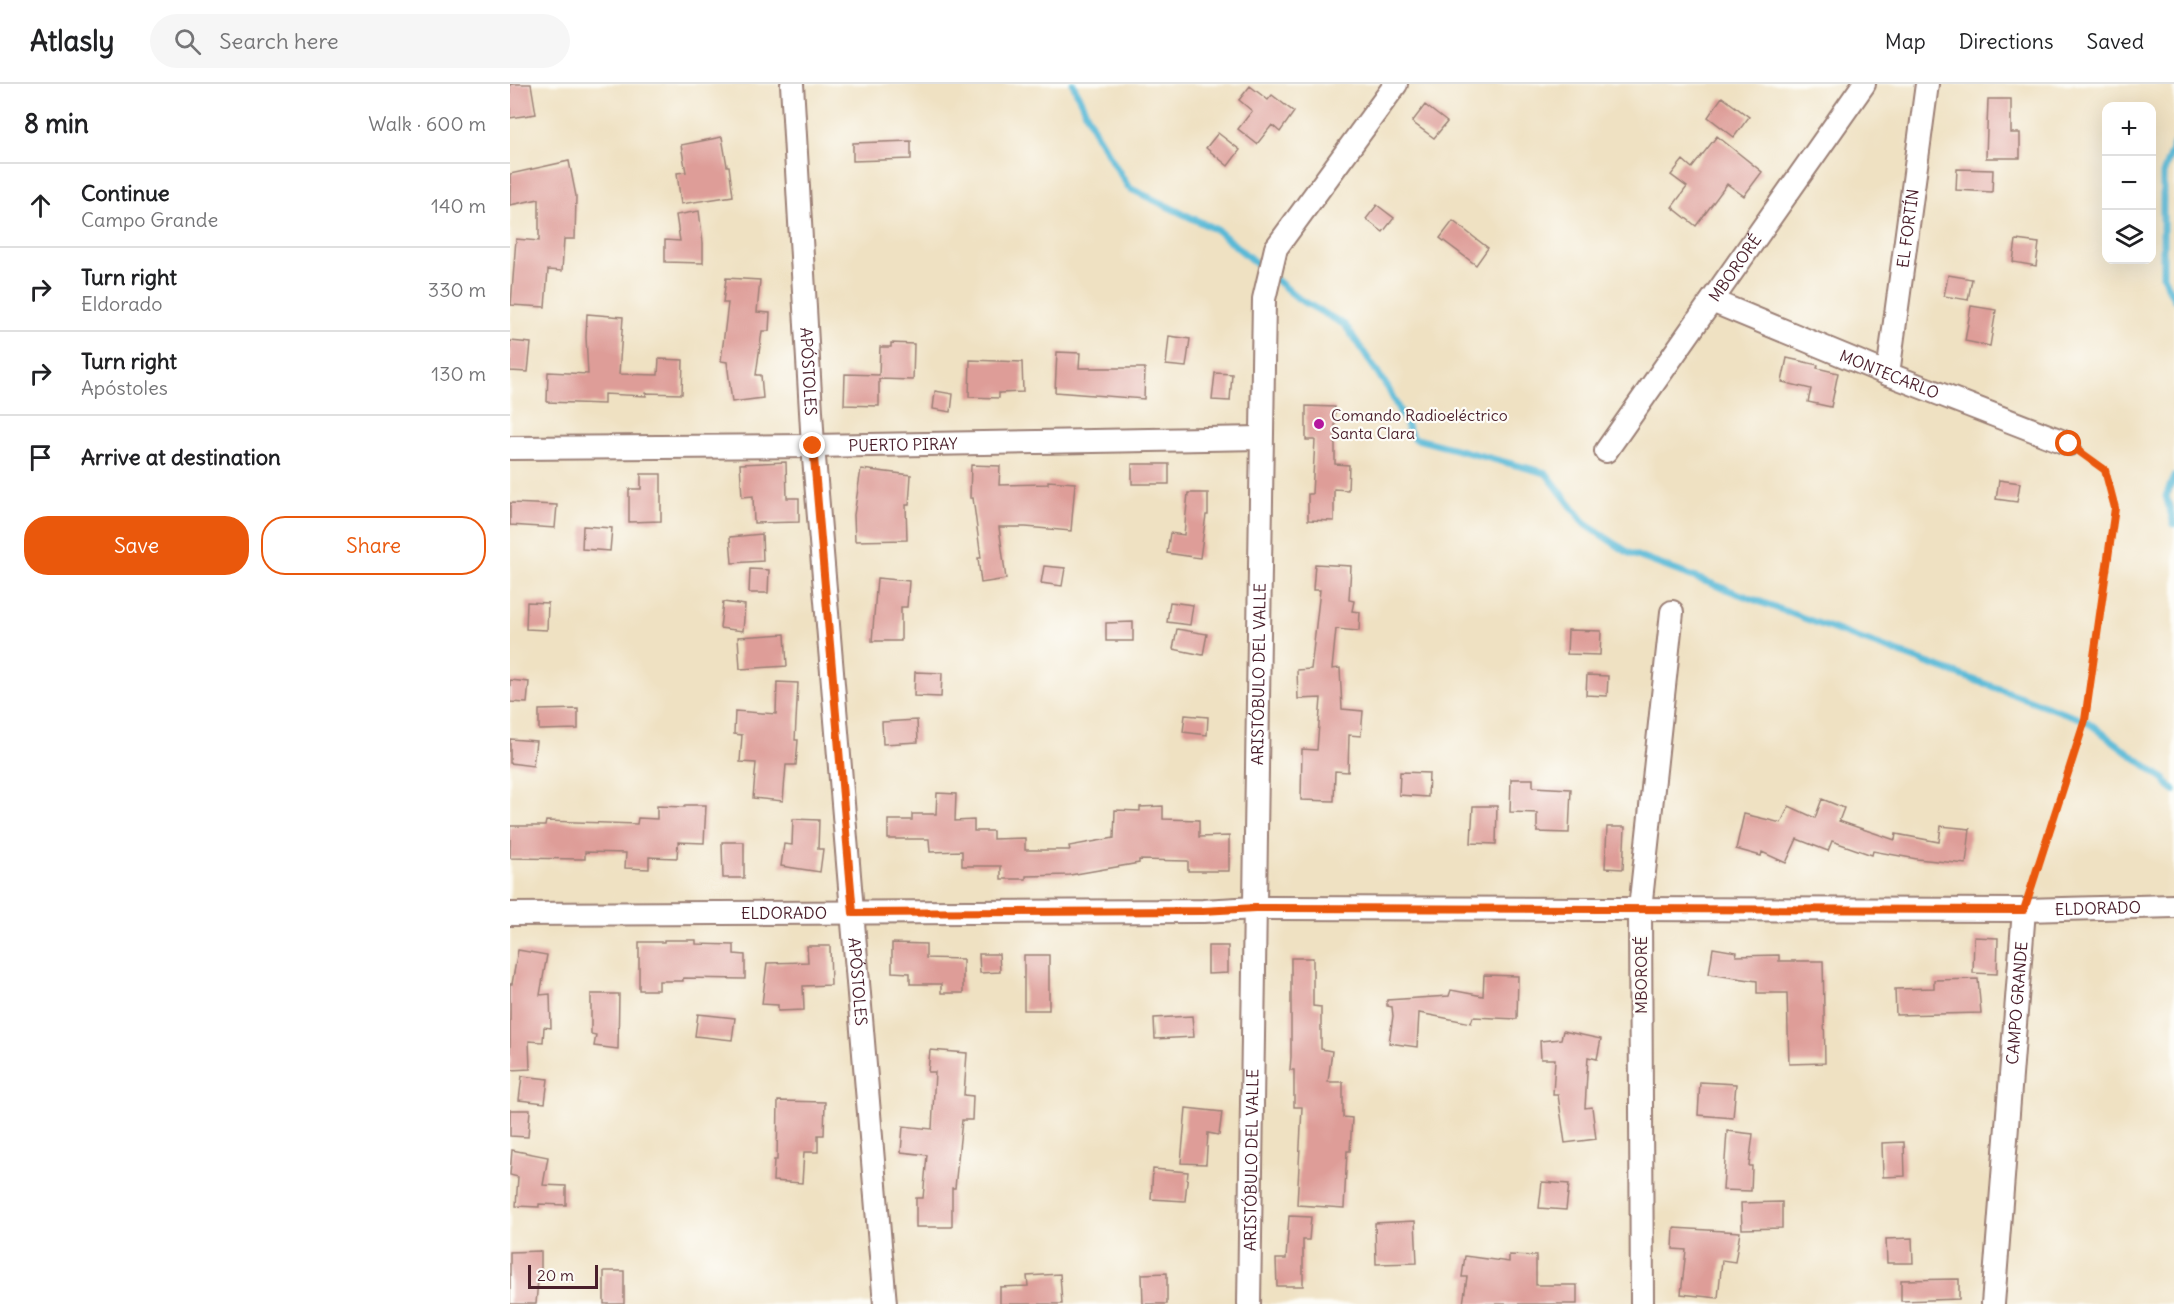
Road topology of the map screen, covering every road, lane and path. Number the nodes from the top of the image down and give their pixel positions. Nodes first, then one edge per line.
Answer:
1 (792, 84) edge
2 (1396, 84) edge
3 (1864, 84) edge
4 (1927, 84) edge
5 (1712, 301) junction
6 (1888, 374) junction
7 (1261, 438) junction
8 (2069, 444) joint
9 (813, 446) junction
10 (510, 448) edge
11 (1606, 451) dead end
12 (1672, 612) dead end
13 (2174, 906) edge
14 (1255, 908) junction
15 (1640, 909) junction
16 (2024, 910) junction
17 (853, 913) junction
18 (510, 914) edge
19 (885, 1304) edge
20 (1249, 1304) edge
21 (1642, 1304) edge
22 (1993, 1304) edge

1 - 9 street, APÓSTOLES
2 - 7 street, ARISTÓBULO DEL VALLE
3 - 5 street, MBORORÉ
4 - 6 street, EL FORTÍN
5 - 6 street, MONTECARLO
5 - 11 street, MBORORÉ
6 - 8 street, MONTECARLO
7 - 9 street, PUERTO PIRAY
7 - 14 street, ARISTÓBULO DEL VALLE
8 - 16 path
9 - 10 street, PUERTO PIRAY
9 - 17 street, APÓSTOLES
12 - 15 street, MBORORÉ
13 - 16 street, ELDORADO
14 - 15 street, ELDORADO
14 - 17 street, ELDORADO
14 - 20 street, ARISTÓBULO DEL VALLE
15 - 16 street, ELDORADO
15 - 21 street, MBORORÉ
16 - 22 street, CAMPO GRANDE
17 - 18 street, ELDORADO
17 - 19 street, APÓSTOLES

